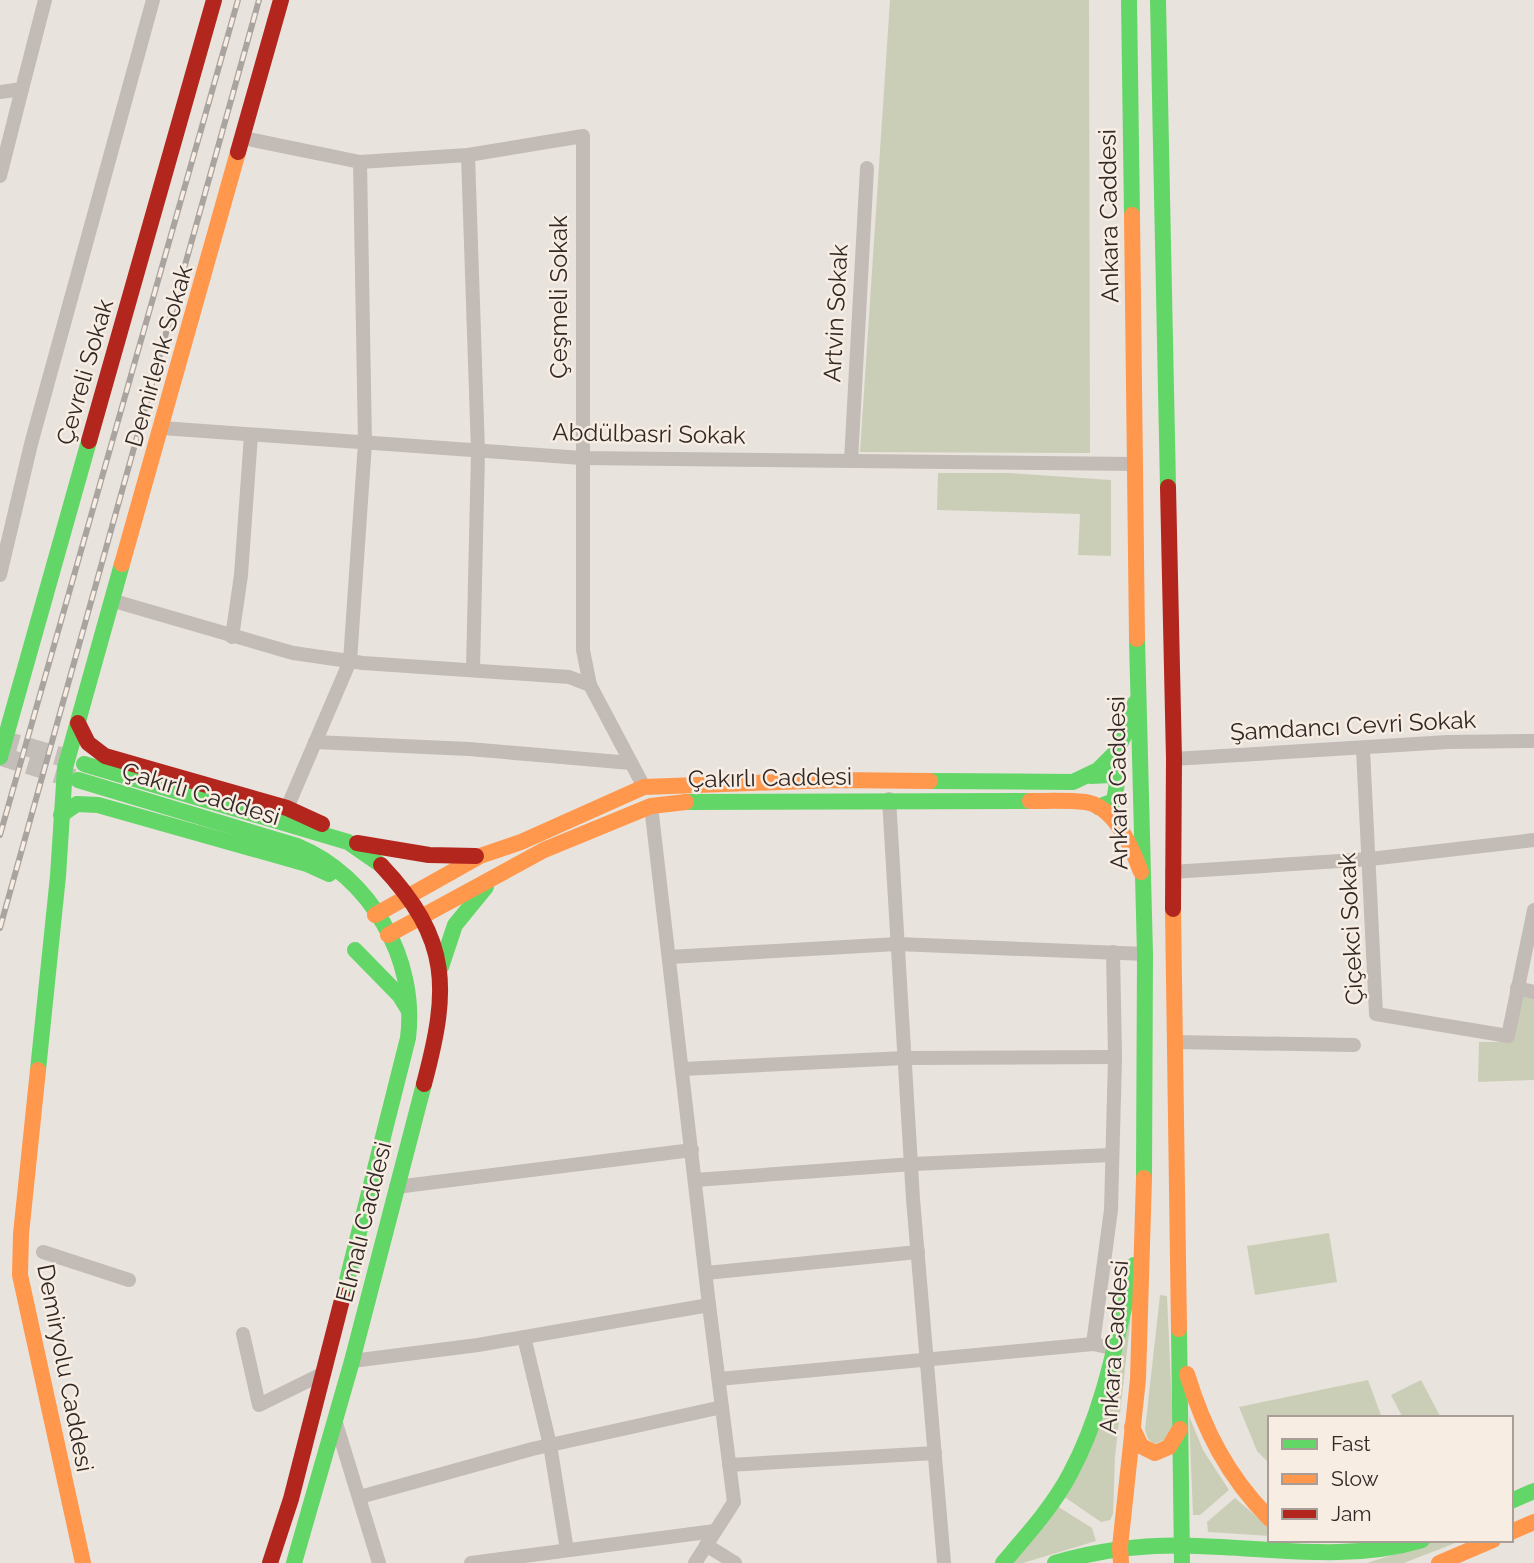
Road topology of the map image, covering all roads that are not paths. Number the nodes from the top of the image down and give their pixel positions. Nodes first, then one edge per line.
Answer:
1 (45, 0) edge
2 (153, 0) edge
3 (214, 0) edge
4 (281, 0) edge
5 (1129, 0) edge
6 (1158, 0) edge
7 (22, 89) junction
8 (0, 92) edge
9 (243, 138) junction
10 (468, 155) junction
11 (360, 162) junction
12 (867, 168) dead end
13 (0, 176) edge
14 (162, 428) junction
15 (251, 435) junction
16 (365, 443) junction
17 (478, 452) junction
18 (582, 458) junction
19 (851, 461) junction
20 (1136, 464) junction
21 (0, 575) edge
22 (114, 601) junction
23 (232, 636) junction
24 (350, 661) junction
25 (472, 669) junction
26 (590, 685) junction
27 (1139, 685) junction
28 (19, 686) junction
29 (0, 706) edge
30 (78, 723) junction
31 (315, 741) junction
32 (1534, 741) edge
33 (1363, 749) junction
34 (0, 757) edge
35 (1174, 759) junction
36 (631, 763) junction
37 (84, 764) tunnel mouth
38 (1091, 776) junction
39 (78, 780) tunnel mouth
40 (644, 787) junction
41 (889, 799) junction
42 (651, 806) junction
43 (1098, 807) junction
44 (287, 808) junction
45 (61, 815) junction
46 (1534, 840) edge
47 (348, 842) junction
48 (480, 856) junction
49 (1370, 859) junction
50 (1172, 872) junction
51 (496, 876) junction
52 (1143, 877) junction
53 (404, 896) junction
54 (365, 899) junction
55 (1534, 911) edge
56 (376, 915) junction
57 (418, 919) junction
58 (388, 935) junction
59 (897, 944) junction
60 (355, 950) dead end
61 (1113, 952) junction
62 (1145, 954) junction
63 (670, 957) junction
64 (441, 967) junction
65 (1517, 988) junction
66 (1534, 992) edge
67 (410, 1014) junction
68 (1174, 1042) junction
69 (1354, 1045) dead end
70 (1115, 1057) junction
71 (904, 1058) junction
72 (682, 1069) junction
73 (692, 1150) junction
74 (1111, 1155) junction
75 (913, 1164) junction
76 (695, 1180) junction
77 (396, 1187) junction
78 (1144, 1222) junction
79 (43, 1252) dead end
80 (918, 1252) junction
81 (706, 1273) junction
82 (129, 1280) dead end
83 (709, 1305) junction
84 (243, 1335) dead end
85 (524, 1337) junction
86 (1093, 1344) junction
87 (1180, 1347) junction
88 (1112, 1348) junction
89 (928, 1359) junction
90 (352, 1361) junction
91 (324, 1373) junction
92 (719, 1379) junction
93 (722, 1407) junction
94 (335, 1420) junction
95 (1132, 1425) junction
96 (1180, 1427) junction
97 (550, 1445) junction
98 (936, 1453) junction
99 (729, 1465) junction
100 (1534, 1491) edge
101 (360, 1497) junction
102 (1513, 1500) edge
103 (1268, 1517) edge
104 (1533, 1525) edge
105 (715, 1531) junction
106 (1513, 1531) edge
107 (1317, 1542) edge
108 (1415, 1542) edge
109 (1488, 1542) edge
110 (706, 1545) junction
111 (1181, 1545) junction
112 (567, 1550) junction
113 (1287, 1551) junction
114 (1353, 1553) junction
115 (1120, 1555) edge
116 (83, 1563) edge
117 (270, 1563) edge
118 (294, 1563) edge
119 (379, 1563) edge
120 (471, 1563) edge
121 (695, 1563) edge
122 (736, 1563) edge
123 (944, 1563) edge
124 (1003, 1563) edge
125 (1055, 1563) edge
126 (1182, 1563) edge
127 (1257, 1563) edge
128 (1440, 1563) edge

1 - 7 street
2 - 21 street
3 - 28 main road, Çevreli Sokak
4 - 9 main road, Demirlenk Sokak
5 - 20 main road, Ankara Caddesi
6 - 35 main road
7 - 8 street
7 - 13 street
9 - 11 street, Çeşmeli Sokak
9 - 14 main road, Demirlenk Sokak
10 - 11 street, Çeşmeli Sokak
10 - 17 street
10 - 18 street, Çeşmeli Sokak
11 - 16 street
12 - 19 street, Artvin Sokak
14 - 15 street, Abdülbasri Sokak
14 - 22 main road, Demirlenk Sokak
15 - 16 street, Abdülbasri Sokak
15 - 23 street
16 - 17 street, Abdülbasri Sokak
16 - 24 street
17 - 18 street, Abdülbasri Sokak
17 - 25 street
18 - 19 street, Abdülbasri Sokak
18 - 26 street, Çeşmeli Sokak
19 - 20 street, Abdülbasri Sokak
20 - 27 main road, Ankara Caddesi
22 - 23 street
22 - 30 main road, Demirlenk Sokak
23 - 24 street
24 - 25 street
24 - 31 street
25 - 26 street
26 - 36 street, Çeşmeli Sokak
27 - 38 main road
27 - 52 main road, Ankara Caddesi
28 - 29 main road
28 - 34 main road, Çevreli Sokak
30 - 44 main road
30 - 45 main road, Demiryolu Caddesi
31 - 36 street
31 - 44 street
32 - 33 street, Şamdancı Cevri Sokak
33 - 35 street, Şamdancı Cevri Sokak
33 - 49 street, Çiçekci Sokak
35 - 50 main road
36 - 40 street, Çeşmeli Sokak
37 - 47 main road, Çakırlı Caddesi
38 - 40 main road, Çakırlı Caddesi
38 - 43 main road
39 - 54 main road, Çakırlı Caddesi
40 - 48 main road, Çakırlı Caddesi
41 - 42 main road, Çakırlı Caddesi
41 - 43 main road, Çakırlı Caddesi
41 - 59 street
42 - 51 main road, Çakırlı Caddesi
42 - 63 street
43 - 52 main road
44 - 47 main road
45 - 54 main road
45 - 116 main road, Demiryolu Caddesi
46 - 49 street
47 - 48 main road
47 - 53 main road, Çakırlı Caddesi
48 - 53 main road, Çakırlı Caddesi
49 - 50 street
49 - 65 street, Çiçekci Sokak
50 - 68 main road
51 - 57 main road, Çakırlı Caddesi
51 - 64 main road
52 - 62 main road, Ankara Caddesi
53 - 56 main road, Çakırlı Caddesi
53 - 57 main road, Elmalı Caddesi
54 - 56 main road, Çakırlı Caddesi
55 - 65 street, Çiçekci Sokak
56 - 58 main road, Elmalı Caddesi
57 - 58 main road, Çakırlı Caddesi
57 - 64 main road, Elmalı Caddesi
58 - 67 main road, Elmalı Caddesi
59 - 61 street
59 - 63 street
59 - 71 street
60 - 67 main road
61 - 62 street
61 - 70 street
62 - 78 main road, Ankara Caddesi
63 - 72 street
64 - 77 main road, Elmalı Caddesi
65 - 66 street
67 - 91 main road, Elmalı Caddesi
68 - 69 street
68 - 87 main road
70 - 71 street
70 - 74 street
71 - 72 street
71 - 75 street
72 - 73 street
73 - 76 street
73 - 77 street
74 - 75 street
74 - 86 street
75 - 76 street
75 - 80 street
76 - 81 street
77 - 90 main road, Elmalı Caddesi
78 - 88 main road
78 - 95 main road, Ankara Caddesi
79 - 82 street
80 - 81 street
80 - 89 street
81 - 83 street
83 - 85 street
83 - 92 street
84 - 91 street
85 - 90 street
85 - 97 street
86 - 88 street
86 - 89 street
87 - 96 main road
87 - 103 main road
88 - 124 main road
89 - 92 street
89 - 98 street
90 - 94 main road, Elmalı Caddesi
91 - 117 main road, Elmalı Caddesi
92 - 93 street
93 - 97 street
93 - 99 street
94 - 101 street
94 - 118 main road, Elmalı Caddesi
95 - 96 main road
95 - 115 main road, Ankara Caddesi
96 - 111 main road
97 - 101 street
97 - 112 street
98 - 99 street
98 - 123 street
99 - 105 street
100 - 102 main road
101 - 119 street
104 - 106 main road
105 - 110 street
105 - 112 street
107 - 114 main road
108 - 114 main road
109 - 128 main road
110 - 121 street
110 - 122 street
111 - 113 main road
111 - 115 main road
111 - 126 main road
112 - 120 street
113 - 114 main road
113 - 127 main road
115 - 125 main road

